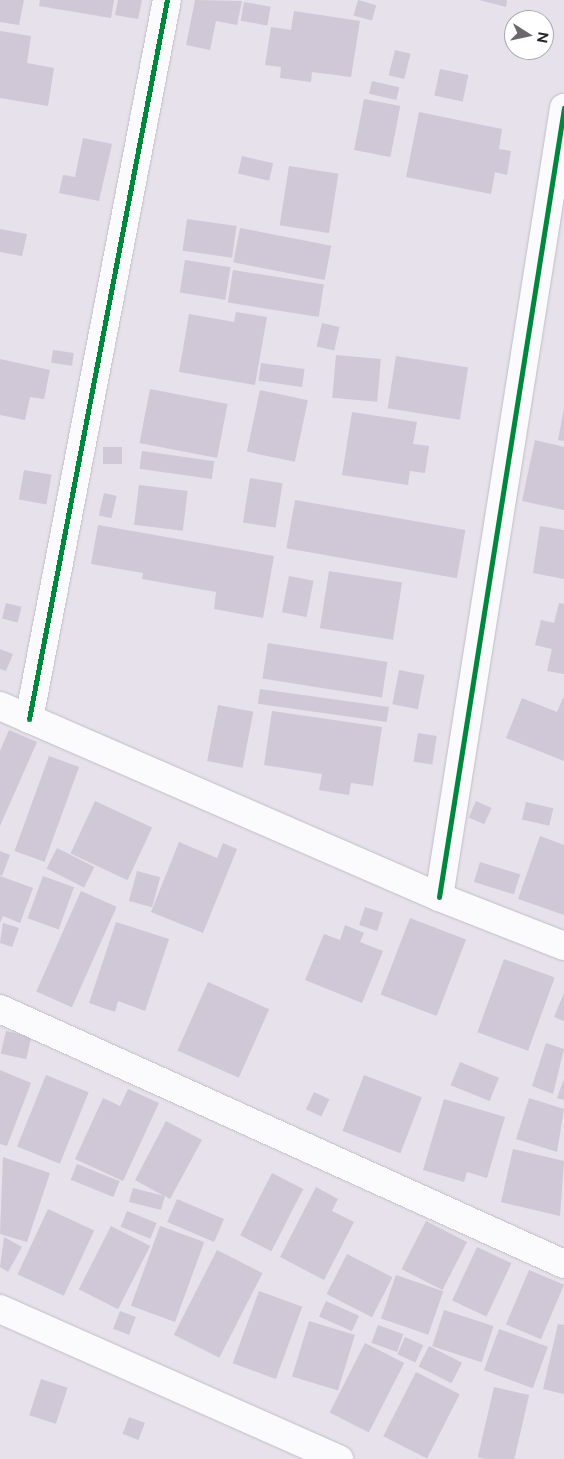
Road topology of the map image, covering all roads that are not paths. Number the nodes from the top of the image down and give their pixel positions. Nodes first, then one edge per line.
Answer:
1 (167, 0) edge
2 (564, 108) edge
3 (0, 706) edge
4 (29, 719) junction
5 (439, 897) junction
6 (564, 946) edge
7 (0, 1009) edge
8 (564, 1264) edge
9 (0, 1308) edge
10 (339, 1459) edge

1 - 4 street
2 - 5 street
3 - 4 street
4 - 5 street
5 - 6 street
7 - 8 street
9 - 10 street

